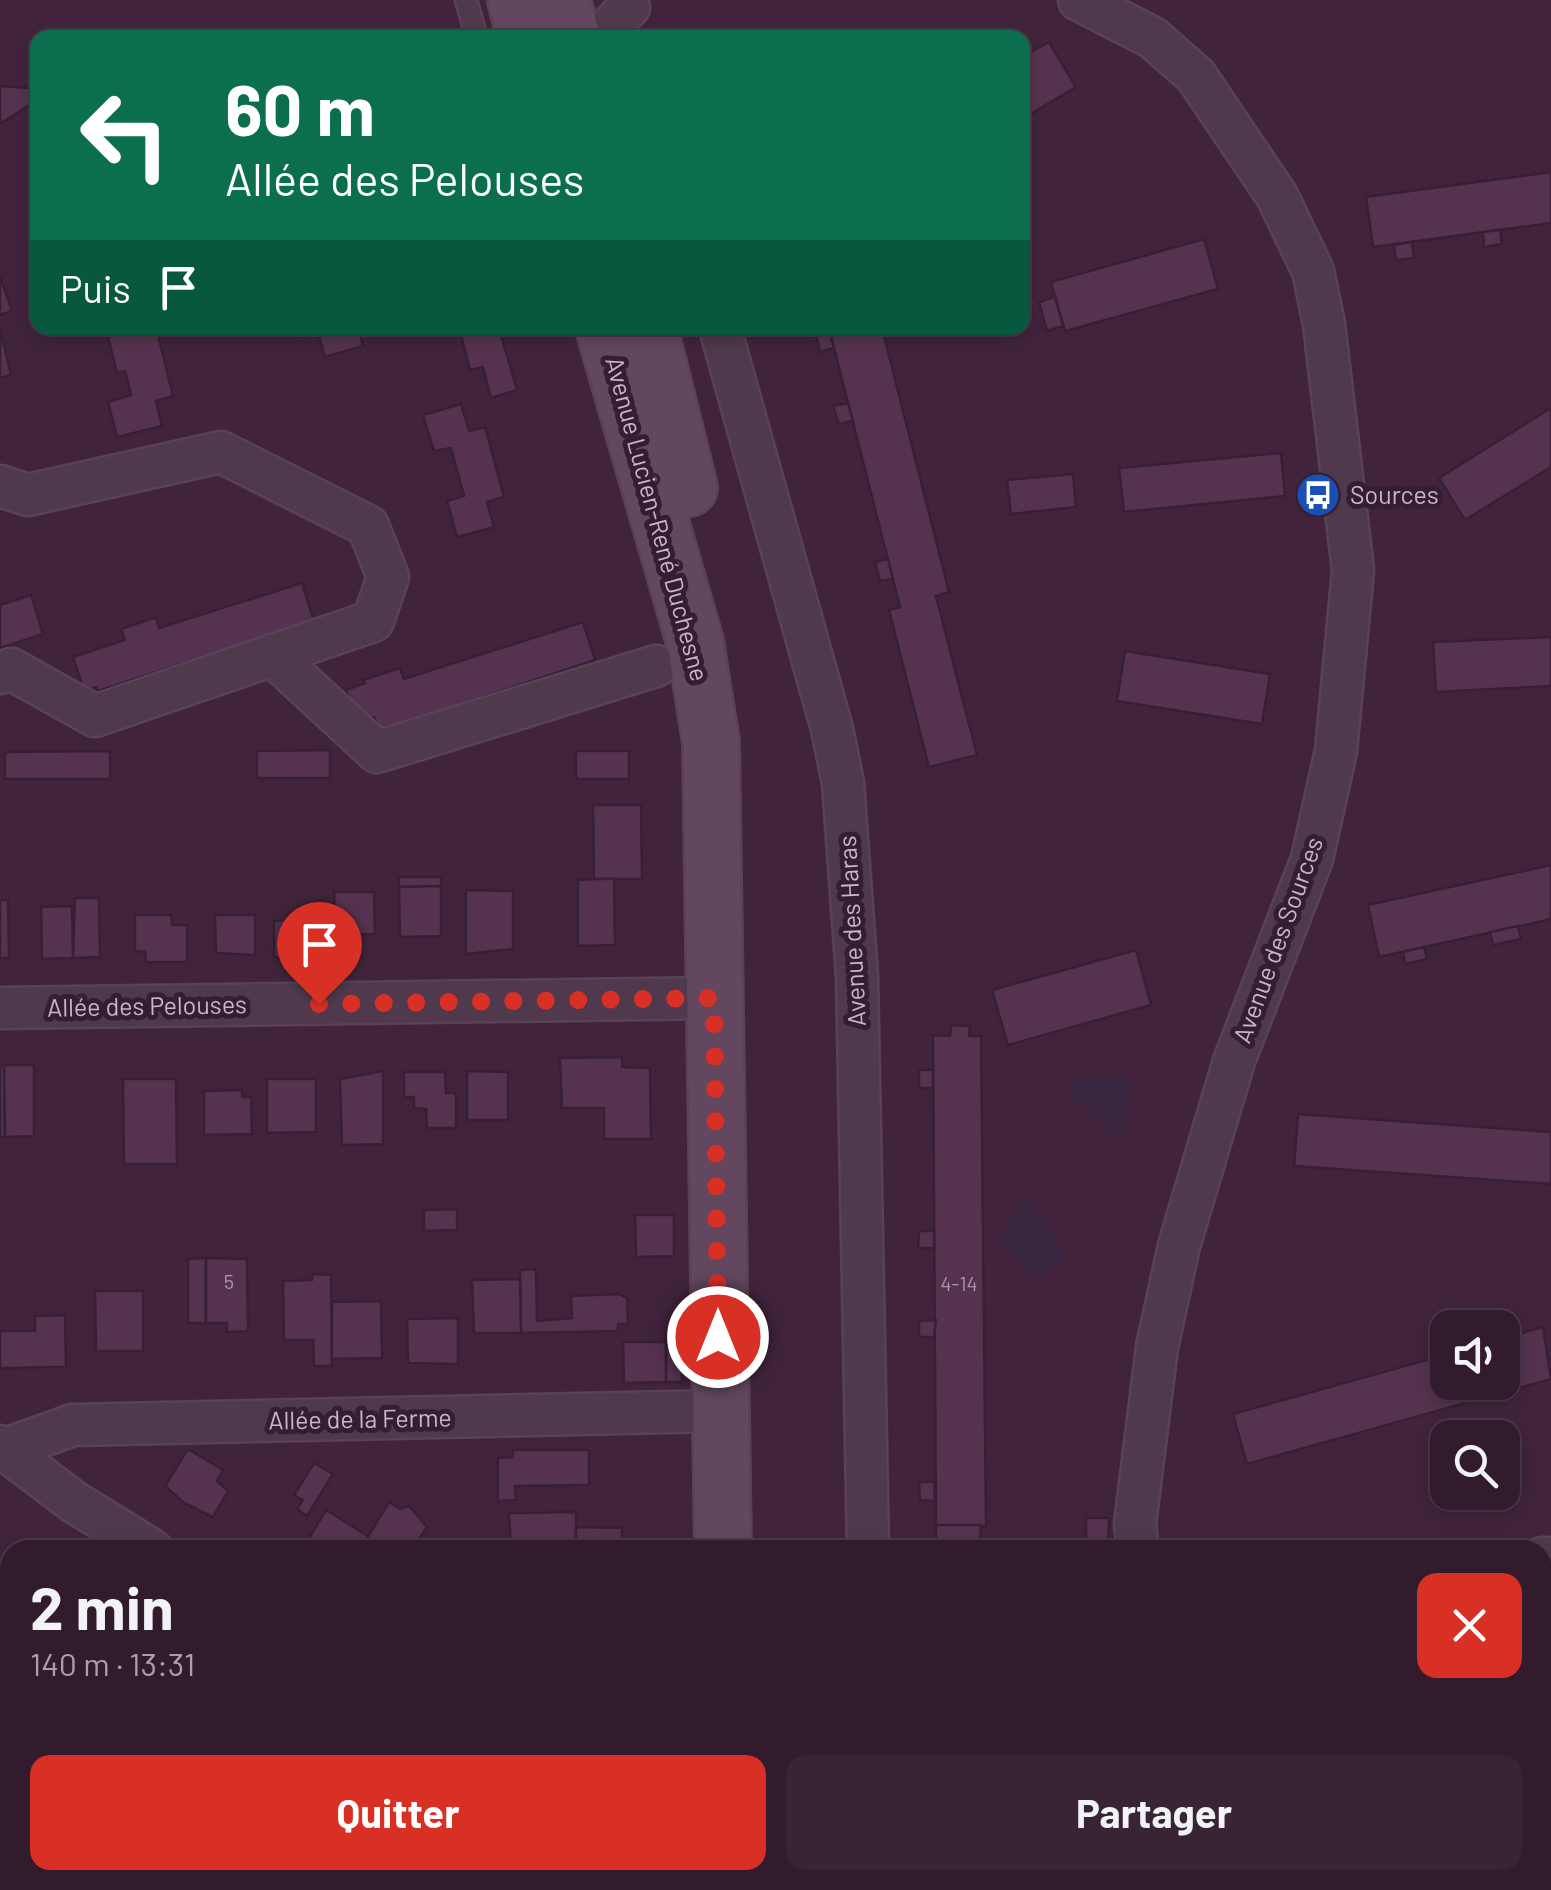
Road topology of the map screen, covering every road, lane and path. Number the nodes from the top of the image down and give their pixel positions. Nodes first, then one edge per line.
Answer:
1 (466, 0) edge
2 (516, 0) edge
3 (562, 0) edge
4 (1079, 0) edge
5 (631, 15) edge
6 (474, 30) edge
7 (524, 30) edge
8 (570, 30) edge
9 (611, 30) edge
10 (606, 335) edge
11 (651, 335) edge
12 (722, 335) edge
13 (0, 486) edge
14 (272, 656) junction
15 (656, 666) dead end
16 (0, 673) edge
17 (714, 998) junction
18 (0, 1008) edge
19 (718, 1412) junction
20 (3, 1448) edge
21 (136, 1540) edge
22 (723, 1540) edge
23 (757, 1540) edge
24 (868, 1540) edge
25 (1137, 1540) edge

1 - 6 lane
2 - 7 main road
3 - 8 main road
4 - 25 street, Avenue des Sources
5 - 9 street
10 - 17 main road, Avenue Lucien-René Duchesne
11 - 23 main road, Avenue Lucien-René Duchesne
12 - 24 street, Avenue des Haras
13 - 14 street
14 - 15 street
14 - 16 street
17 - 18 street, Allée des Pelouses
17 - 19 main road, Avenue Lucien-René Duchesne
19 - 20 street, Allée de la Ferme
19 - 22 main road, Avenue Lucien-René Duchesne
20 - 21 street

